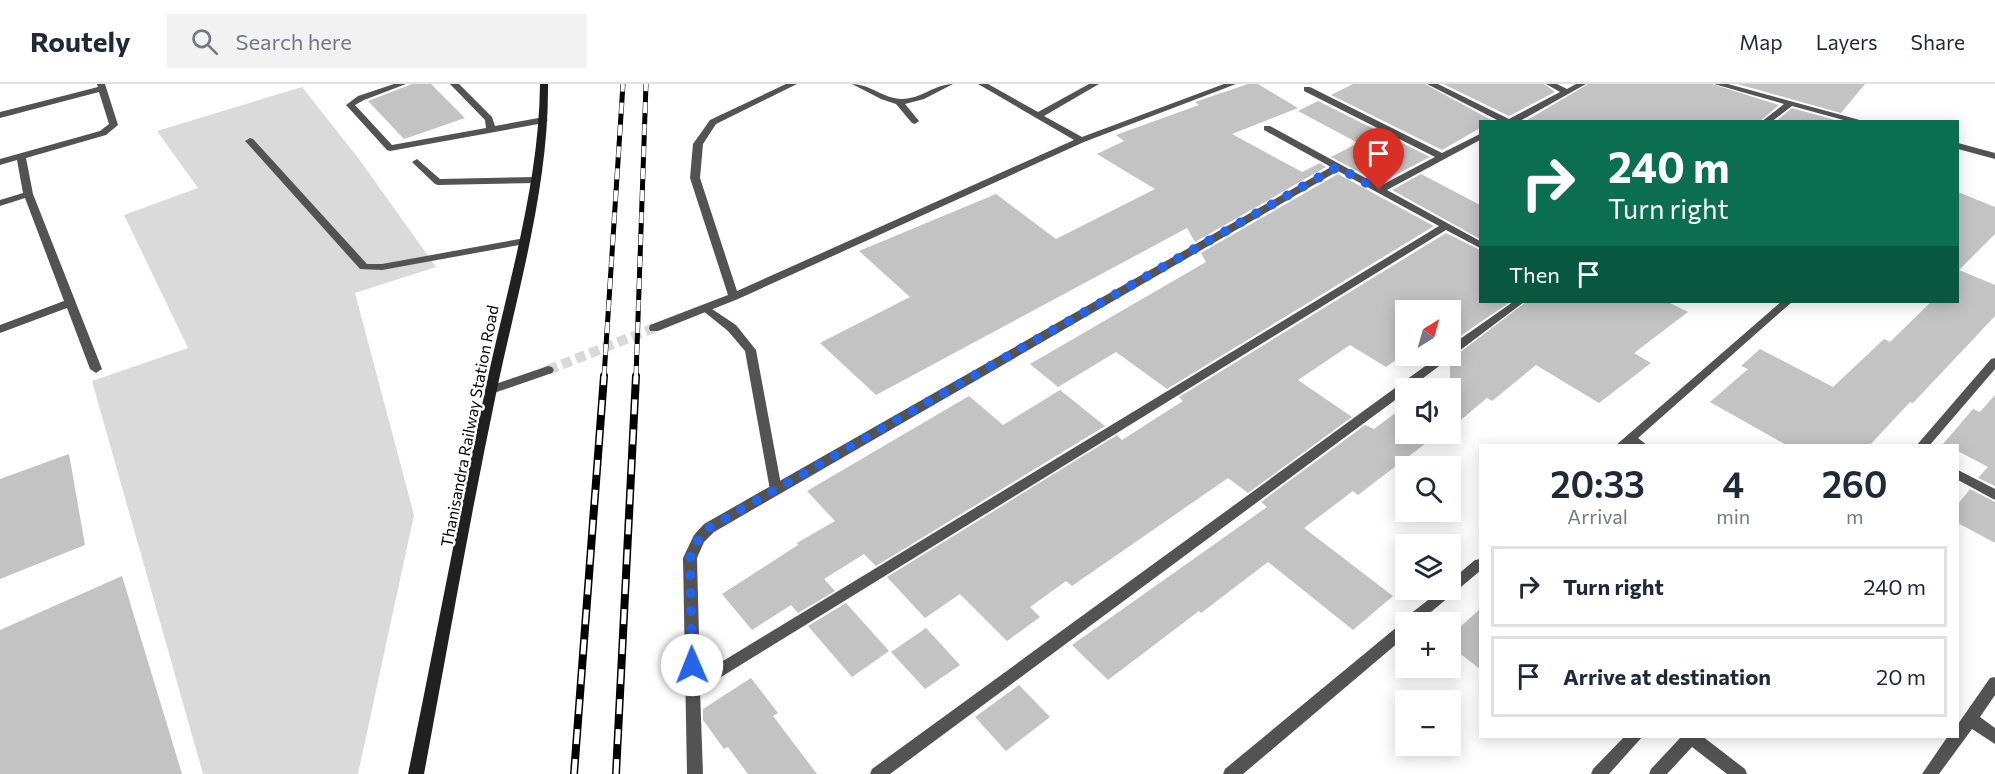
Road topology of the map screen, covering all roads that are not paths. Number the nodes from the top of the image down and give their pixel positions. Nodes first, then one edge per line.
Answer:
1 (402, 84) edge
2 (454, 84) edge
3 (544, 84) edge
4 (793, 84) edge
5 (856, 84) edge
6 (949, 84) edge
7 (982, 84) edge
8 (1095, 84) edge
9 (1232, 84) edge
10 (1431, 84) edge
11 (1550, 84) edge
12 (1582, 84) edge
13 (1718, 84) edge
14 (101, 86) edge
15 (1735, 86) edge
16 (1307, 89) dead end
17 (1567, 92) junction
18 (1791, 103) junction
19 (900, 104) junction
20 (0, 115) edge
21 (1039, 115) junction
22 (544, 120) junction
23 (1505, 120) edge
24 (1513, 120) edge
25 (1768, 120) edge
26 (1855, 120) edge
27 (915, 122) dead end
28 (1267, 128) dead end
29 (491, 129) junction
30 (1479, 138) edge
31 (1081, 140) junction
32 (250, 141) dead end
33 (1960, 149) edge
34 (1995, 156) edge
35 (21, 157) junction
36 (1443, 157) junction
37 (0, 162) edge
38 (417, 162) dead end
39 (1337, 167) junction
40 (536, 180) junction
41 (1379, 190) junction
42 (28, 194) junction
43 (0, 203) edge
44 (1445, 227) junction
45 (525, 241) junction
46 (1479, 244) edge
47 (734, 297) junction
48 (70, 303) junction
49 (1518, 303) edge
50 (1786, 303) edge
51 (706, 308) junction
52 (654, 328) tunnel mouth
53 (0, 329) edge
54 (1461, 344) edge
55 (1995, 362) edge
56 (1432, 366) edge
57 (96, 369) dead end
58 (548, 370) tunnel mouth
59 (491, 390) junction
60 (1625, 442) edge
61 (1924, 444) edge
62 (1959, 476) edge
63 (776, 490) junction
64 (1995, 495) edge
65 (1479, 565) edge
66 (1461, 580) edge
67 (1437, 600) edge
68 (1422, 612) edge
69 (1395, 636) edge
70 (1995, 683) edge
71 (693, 687) junction
72 (1990, 700) edge
73 (1970, 719) junction
74 (1959, 733) edge
75 (1995, 737) edge
76 (1634, 738) edge
77 (1689, 738) edge
78 (1691, 738) edge
79 (1956, 738) edge
80 (416, 774) edge
81 (695, 774) edge
82 (879, 774) edge
83 (1231, 774) edge
84 (1599, 774) edge
85 (1657, 774) edge
86 (1739, 774) edge
87 (1930, 774) edge

1 - 29 street
2 - 29 street
3 - 22 street, Thanisandra Railway Station Road
4 - 47 street
5 - 19 street
6 - 19 street
7 - 21 street
8 - 21 street
9 - 31 street
10 - 23 street
11 - 17 street
12 - 17 street
13 - 15 street
14 - 20 street
14 - 35 street
15 - 18 street
16 - 36 street
17 - 24 street
18 - 25 street
18 - 26 street
19 - 27 street
21 - 31 street
22 - 29 street
22 - 40 street, Thanisandra Railway Station Road
28 - 39 street
30 - 36 street
31 - 47 street
32 - 45 street
33 - 34 street
35 - 37 street
35 - 42 street
36 - 41 street
38 - 40 street
39 - 41 street
39 - 63 street
40 - 45 street, Thanisandra Railway Station Road
41 - 44 street
42 - 43 street
42 - 48 street
44 - 46 street
44 - 71 street
45 - 59 street, Thanisandra Railway Station Road
47 - 51 street
48 - 53 street
48 - 57 street
49 - 54 street
50 - 60 street
51 - 52 street
51 - 63 street
55 - 61 street
56 - 82 street
58 - 59 street
59 - 80 street, Thanisandra Railway Station Road
62 - 64 street
63 - 71 street
65 - 66 street
67 - 68 street
69 - 83 street
70 - 72 street
71 - 81 street
72 - 73 street
73 - 74 street
73 - 75 street
76 - 84 street
77 - 85 street
78 - 86 street
79 - 87 street

